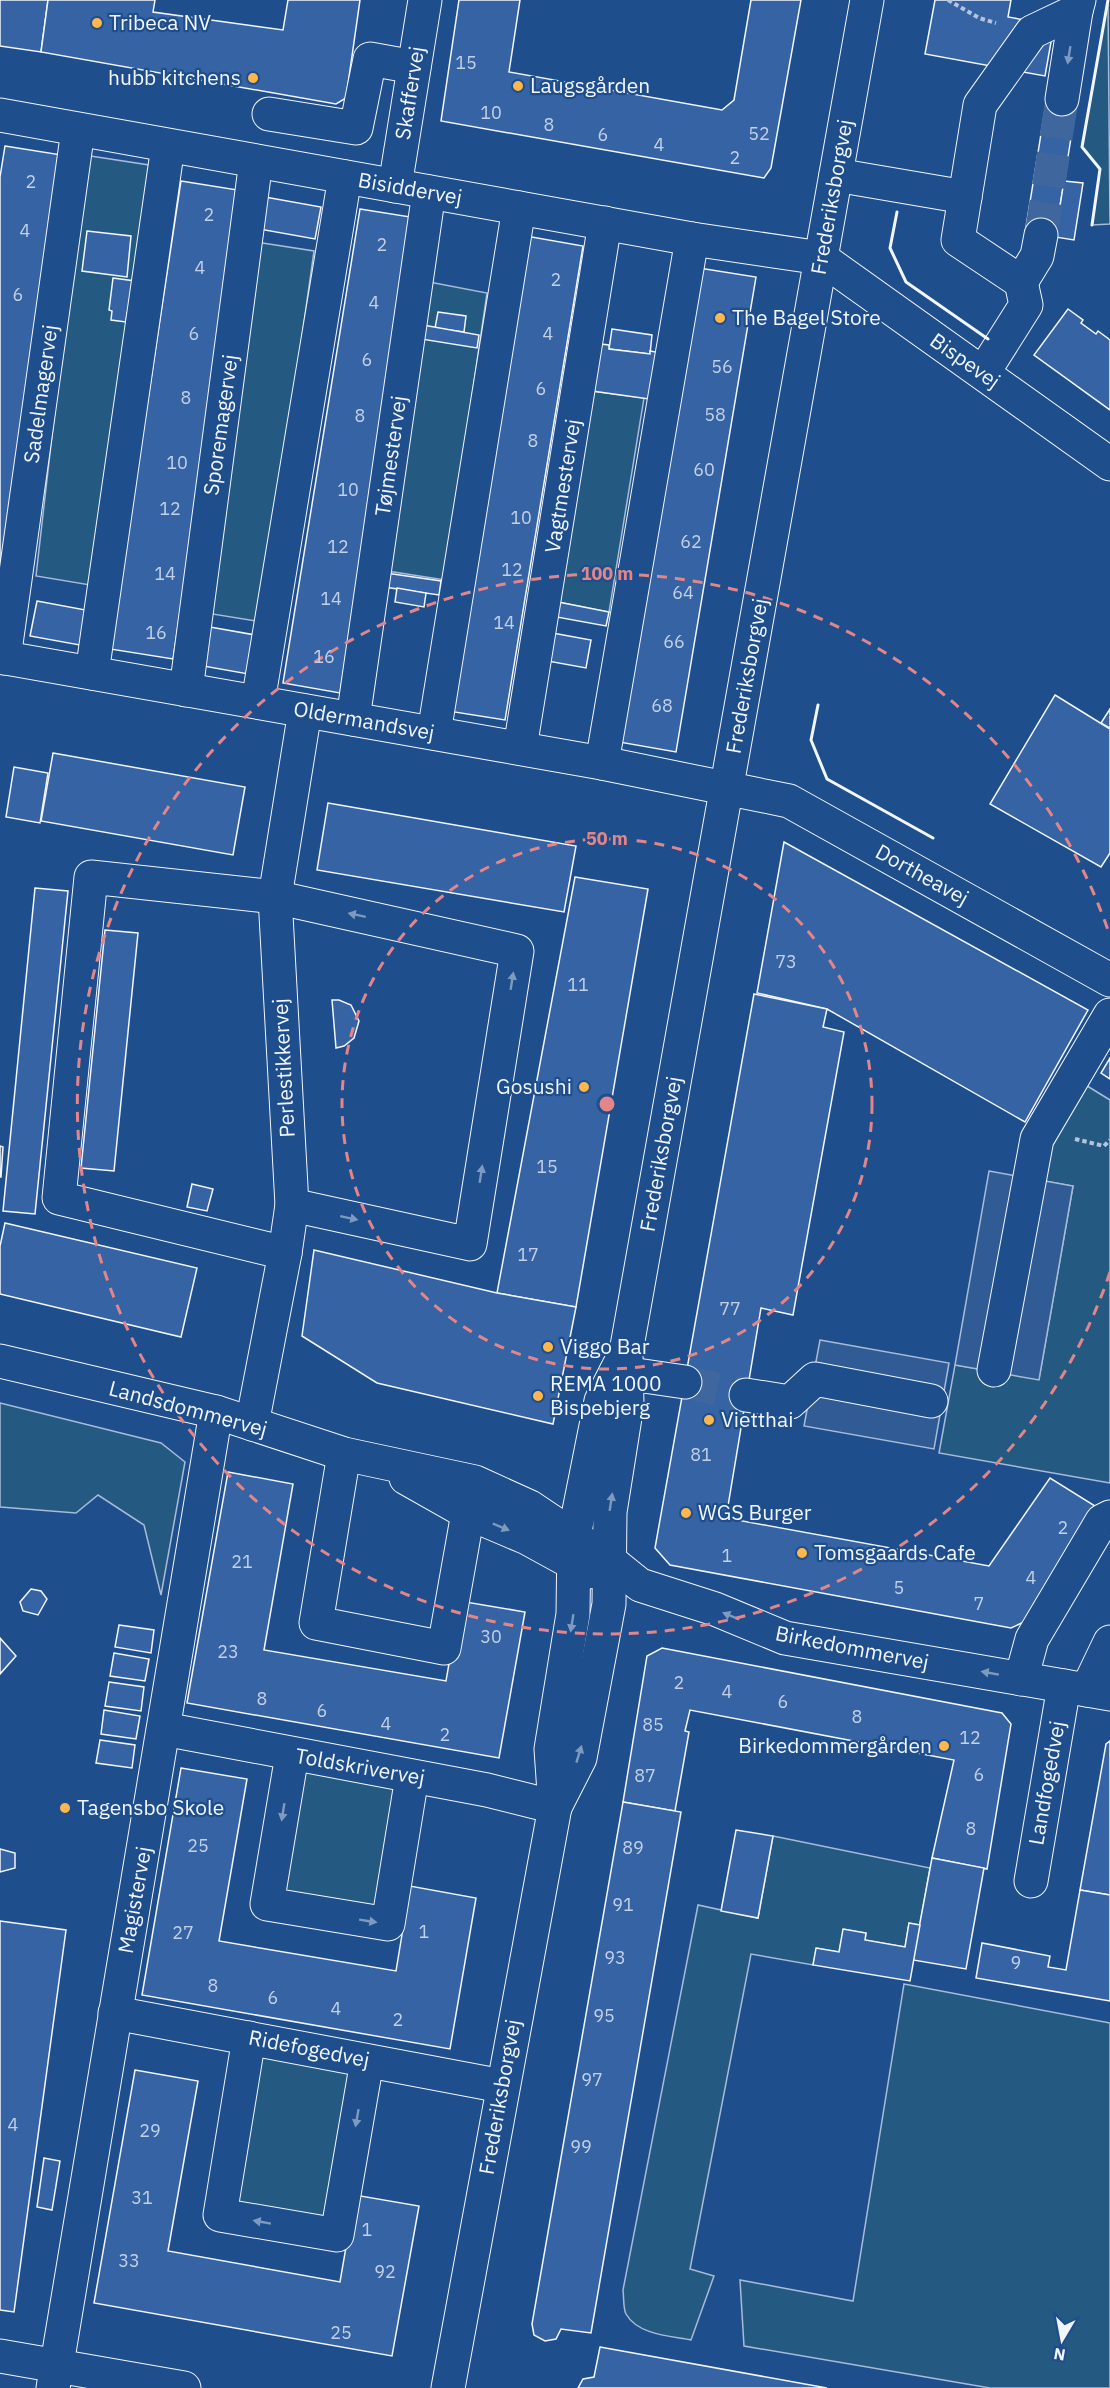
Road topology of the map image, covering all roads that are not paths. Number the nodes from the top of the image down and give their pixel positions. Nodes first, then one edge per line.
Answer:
1 (425, 0) edge
2 (867, 0) edge
3 (1077, 6) edge
4 (414, 67) junction
5 (1062, 99) tunnel mouth
6 (269, 114) dead end
7 (0, 116) edge
8 (78, 130) junction
9 (168, 146) junction
10 (256, 161) junction
11 (836, 175) junction
12 (345, 177) junction
13 (395, 186) junction
14 (429, 192) junction
15 (965, 197) junction
16 (519, 208) junction
17 (605, 223) junction
18 (692, 239) junction
19 (821, 258) junction
20 (983, 373) junction
21 (1110, 464) edge
22 (2, 657) edge
23 (92, 673) junction
24 (186, 690) junction
25 (258, 702) junction
26 (305, 711) junction
27 (353, 719) junction
28 (434, 734) junction
29 (520, 748) junction
30 (602, 763) junction
31 (727, 787) junction
32 (275, 897) junction
33 (1110, 980) edge
34 (1110, 1015) edge
35 (292, 1205) junction
36 (285, 1253) junction
37 (0, 1361) edge
38 (623, 1366) junction
39 (994, 1370) dead end
40 (685, 1382) tunnel mouth
41 (746, 1395) tunnel mouth
42 (931, 1401) dead end
43 (216, 1412) junction
44 (252, 1424) junction
45 (360, 1458) junction
46 (468, 1513) junction
47 (1110, 1517) edge
48 (574, 1550) junction
49 (609, 1560) junction
50 (1110, 1642) edge
51 (1021, 1679) junction
52 (1087, 1690) edge
53 (164, 1729) junction
54 (292, 1755) junction
55 (411, 1777) junction
56 (555, 1807) junction
57 (1031, 1881) dead end
58 (115, 2013) junction
59 (249, 2038) junction
60 (367, 2061) junction
61 (502, 2086) junction
62 (0, 2356) edge
63 (55, 2377) edge
64 (184, 2388) edge
65 (448, 2388) edge

1 - 4 street, Skaffervej
2 - 11 street, Frederiksborgvej
3 -> 5 street
3 - 15 street
4 - 6 street
4 - 13 street, Skaffervej
7 - 8 street, Bisiddervej
8 - 9 street, Bisiddervej
8 - 22 street, Sadelmagervej
9 - 10 street, Bisiddervej
9 - 23 street
10 - 12 street, Bisiddervej
10 - 24 street, Sporemagervej
11 - 15 street
11 - 19 street, Frederiksborgvej
12 - 13 street, Bisiddervej
12 - 25 street
13 - 14 street, Bisiddervej
14 - 16 street, Bisiddervej
14 - 27 street, Tøjmestervej
15 - 20 street
16 - 17 street, Bisiddervej
16 - 28 street
17 - 18 street, Bisiddervej
17 - 29 street, Vagtmestervej
18 - 19 street, Bisiddervej
18 - 30 street
19 - 20 street, Bispevej
19 - 31 street, Frederiksborgvej
20 - 21 street, Bispevej
22 - 23 street, Oldermandsvej
23 - 24 street, Oldermandsvej
24 - 25 street, Oldermandsvej
25 - 26 street, Oldermandsvej
26 - 27 street, Oldermandsvej
26 - 32 street, Perlestikkervej
27 - 28 street, Oldermandsvej
28 - 29 street, Oldermandsvej
29 - 30 street, Oldermandsvej
30 - 31 street, Oldermandsvej
31 - 33 street, Dortheavej
31 - 38 street, Frederiksborgvej
32 - 35 street, Perlestikkervej
35 -> 32 street
32 - 36 street
34 - 39 street
35 - 36 street, Perlestikkervej
36 - 44 street, Perlestikkervej
37 - 43 street, Landsdommervej
38 - 40 street
38 - 48 street, Frederiksborgvej
49 -> 38 street, Frederiksborgvej
41 - 42 street
43 - 44 street, Landsdommervej
43 - 53 street, Magistervej
44 - 45 street, Landsdommervej
45 - 46 street, Landsdommervej
45 - 46 street
45 - 48 street, Landsdommervej
46 -> 48 street, Landsdommervej
47 - 51 street
48 - 49 street, Birkedommervej
48 -> 56 street, Frederiksborgvej
51 -> 49 street, Birkedommervej
56 -> 49 street, Frederiksborgvej
50 - 52 street, Landfogedvej
51 - 52 street, Birkedommervej
52 - 57 street, Landfogedvej
53 - 54 street, Toldskrivervej
53 - 58 street, Magistervej
54 - 55 street, Toldskrivervej
54 -> 55 street
55 - 56 street, Toldskrivervej
56 - 61 street, Frederiksborgvej
58 - 59 street, Ridefogedvej
58 - 63 street, Magistervej
59 - 60 street, Ridefogedvej
60 -> 59 street
60 - 61 street, Ridefogedvej
61 - 65 street, Frederiksborgvej
62 - 63 street
63 - 64 street

